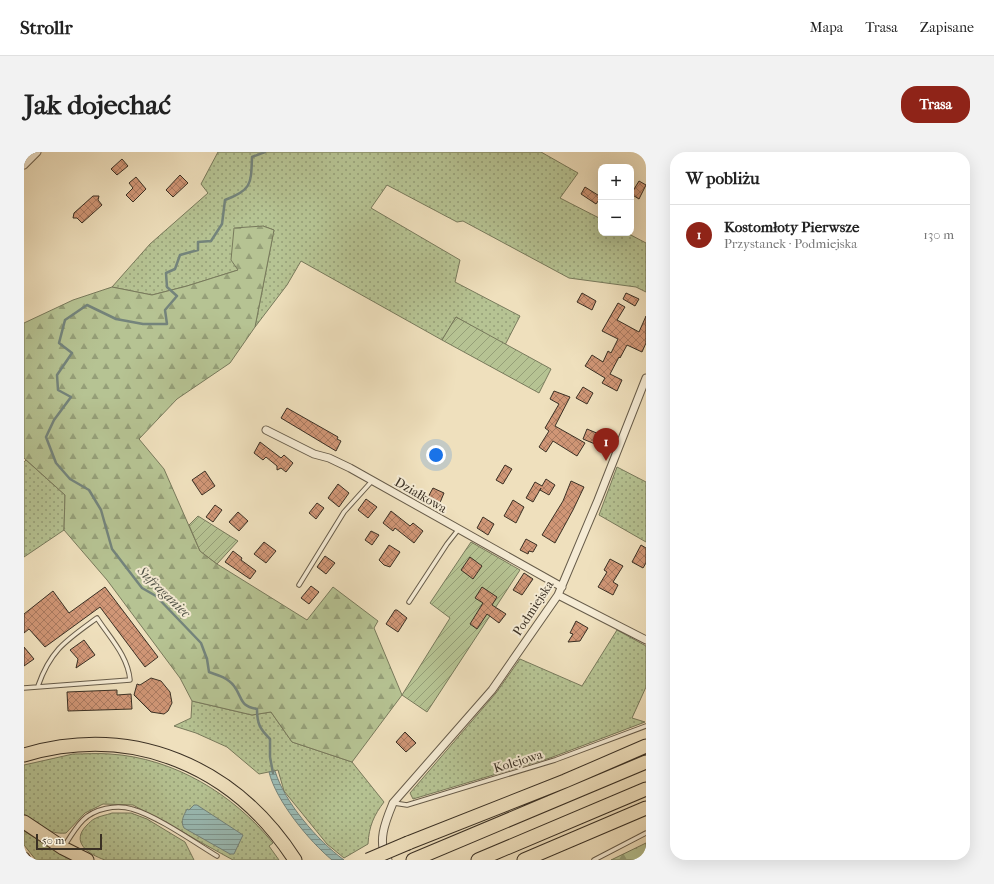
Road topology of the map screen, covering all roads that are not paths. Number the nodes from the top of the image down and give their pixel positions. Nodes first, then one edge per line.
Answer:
1 (25, 152) edge
2 (38, 152) edge
3 (30, 159) junction
4 (24, 165) edge
5 (646, 378) edge
6 (266, 430) dead end
7 (372, 481) junction
8 (458, 530) junction
9 (299, 585) dead end
10 (562, 587) junction
11 (558, 595) junction
12 (409, 602) dead end
13 (646, 640) edge
14 (38, 686) junction
15 (24, 688) edge
16 (646, 726) edge
17 (646, 746) edge
18 (24, 755) edge
19 (646, 762) edge
20 (646, 789) edge
21 (393, 803) junction
22 (646, 808) edge
23 (24, 822) edge
24 (646, 833) edge
25 (556, 846) junction
26 (63, 848) junction
27 (217, 856) dead end
28 (415, 859) edge
29 (87, 860) edge
30 (294, 860) edge
31 (368, 860) edge
32 (388, 860) edge
33 (478, 860) edge
34 (524, 860) edge
35 (533, 860) edge
36 (594, 860) edge

1 - 3 street
2 - 3 street
3 - 4 street
5 - 10 street, Podmiejska
6 - 7 street, Działkowa
7 - 8 street, Działkowa
7 - 9 lane
8 - 10 street, Działkowa
8 - 12 lane
10 - 11 street, Podmiejska
11 - 13 street
11 - 21 street, Podmiejska
14 - 14 lane
14 - 15 lane
16 - 21 lane, Kolejowa
17 - 31 highway, bridge
18 - 30 highway
19 - 28 highway
20 - 33 highway
21 - 32 street, Podmiejska
22 - 25 highway
23 - 26 highway
24 - 36 lane
25 - 34 highway
25 - 35 highway
26 - 27 lane
26 - 29 highway

